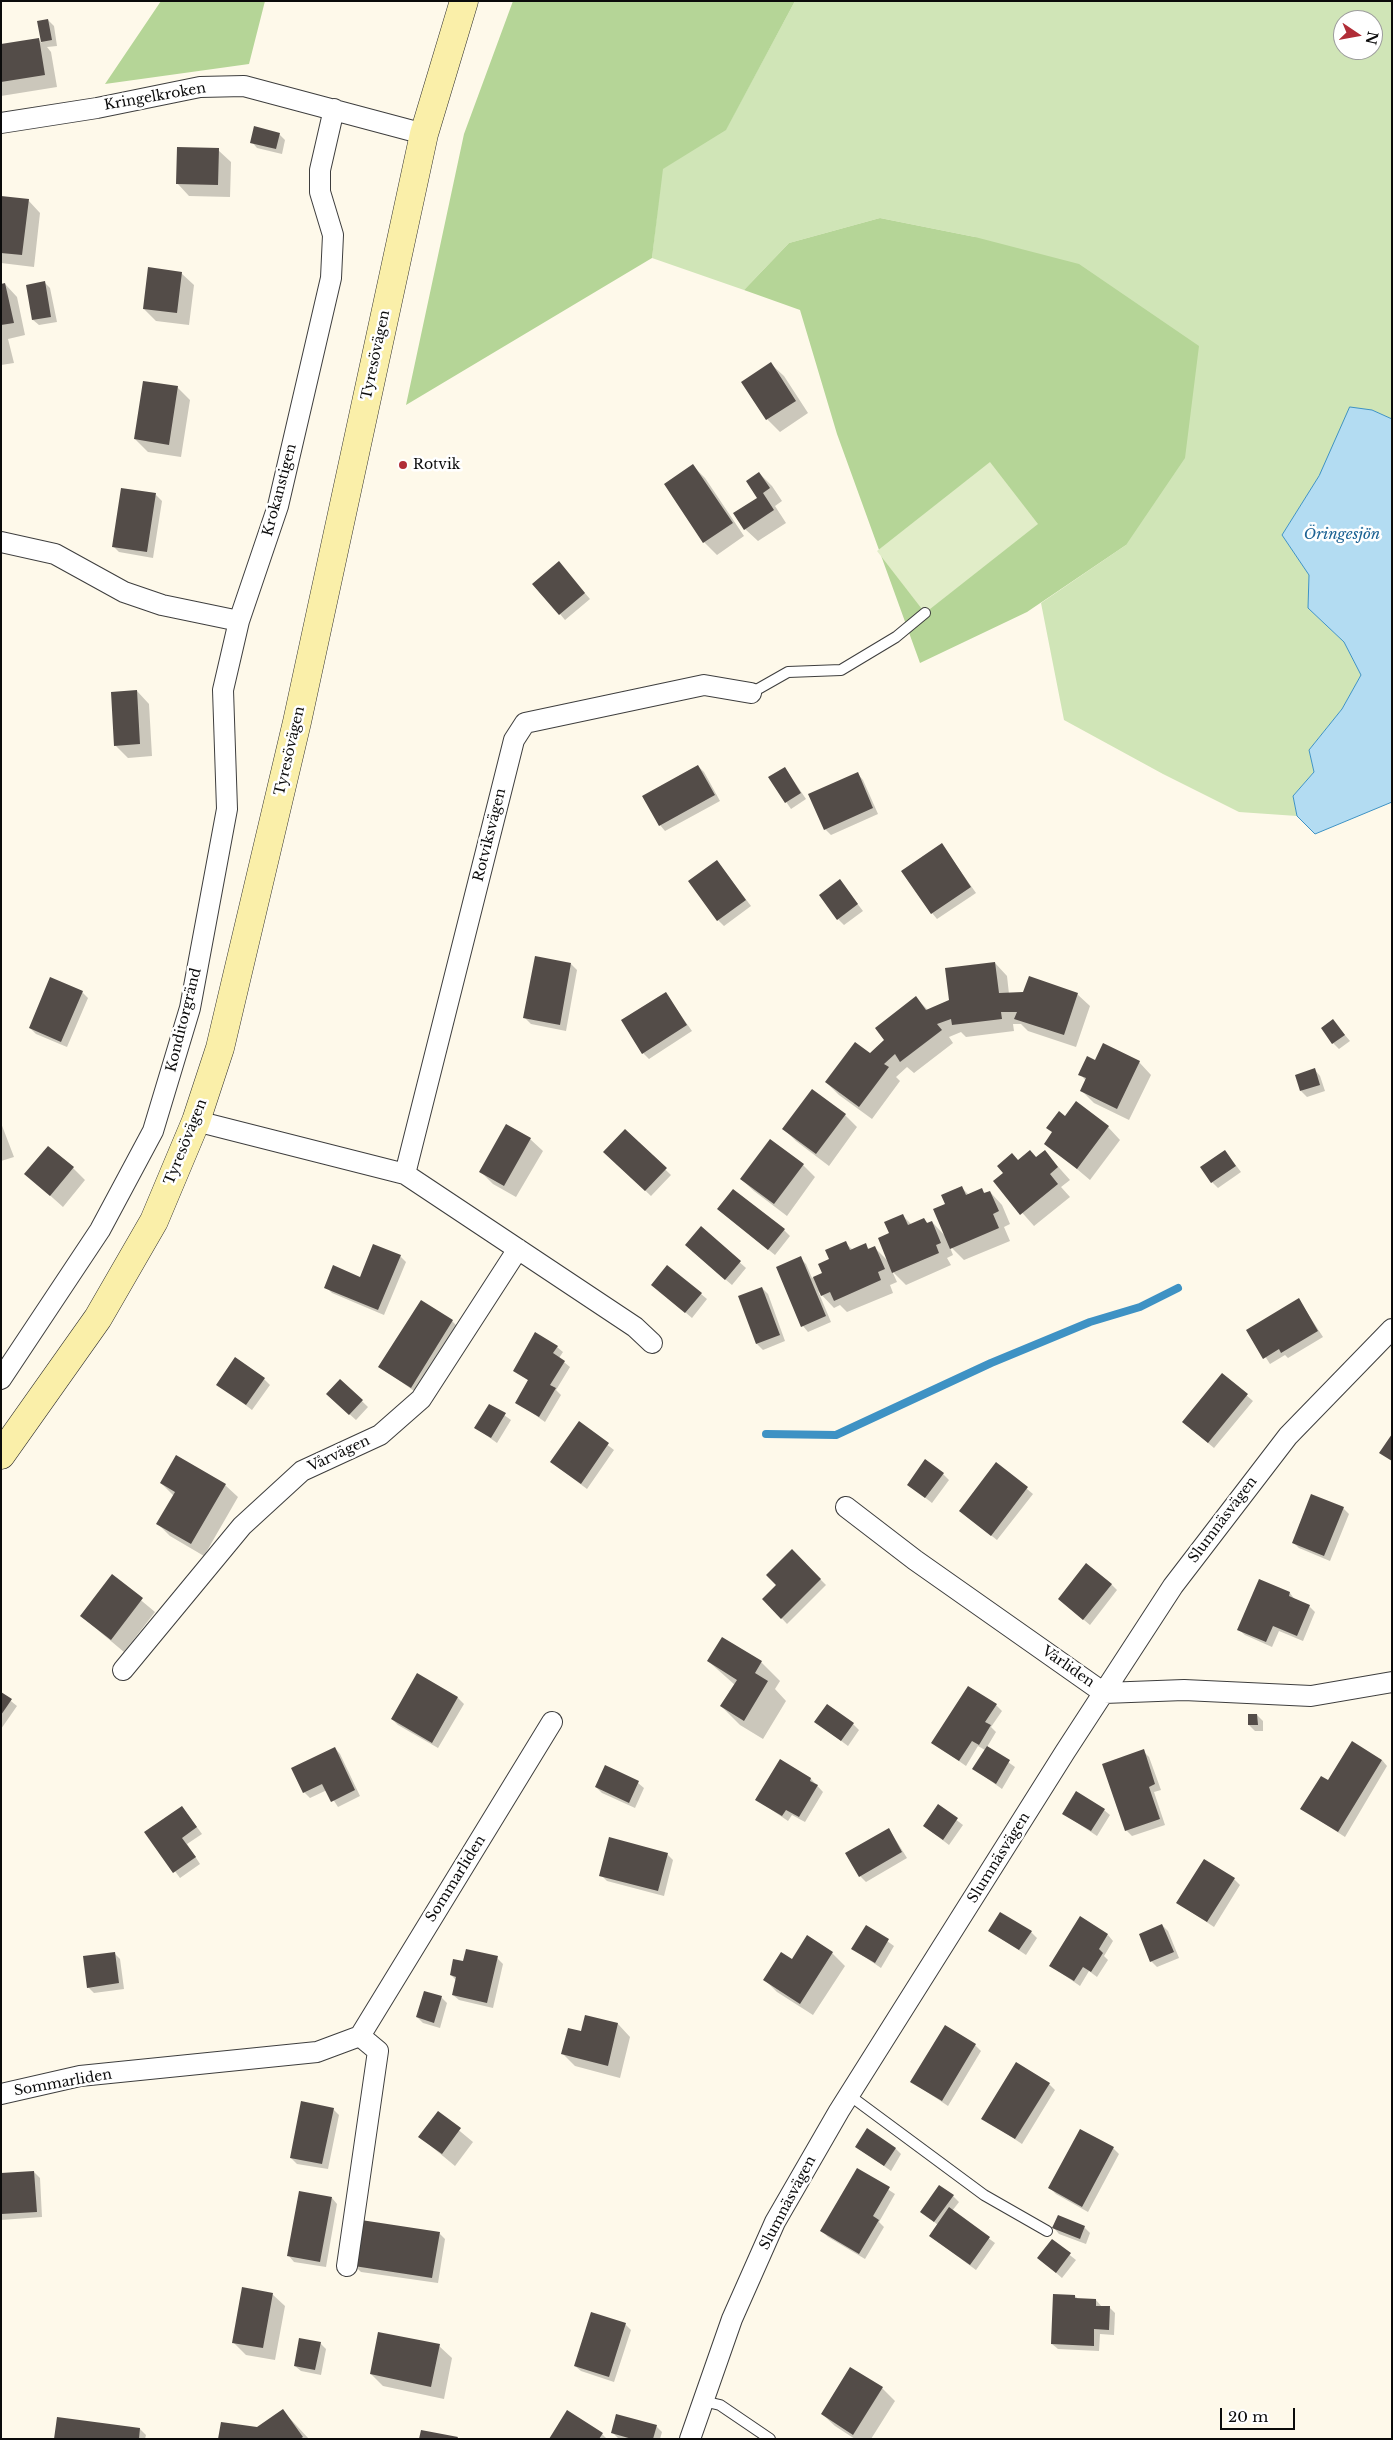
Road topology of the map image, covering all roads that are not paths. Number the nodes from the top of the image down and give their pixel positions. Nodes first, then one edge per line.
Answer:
1 (464, 1) edge
2 (334, 109) junction
3 (1, 123) edge
4 (424, 134) junction
5 (1, 542) edge
6 (925, 613) dead end
7 (240, 621) junction
8 (751, 693) joint
9 (196, 1121) junction
10 (405, 1174) junction
11 (518, 1248) junction
12 (1392, 1329) edge
13 (652, 1343) dead end
14 (1, 1379) edge
15 (1, 1455) edge
16 (846, 1507) dead end
17 (123, 1670) dead end
18 (1392, 1682) edge
19 (1104, 1693) junction
20 (552, 1722) dead end
21 (360, 2036) junction
22 (1, 2094) edge
23 (849, 2095) junction
24 (1047, 2231) dead end
25 (347, 2266) dead end
26 (703, 2401) junction
27 (690, 2439) edge
28 (770, 2439) edge

1 - 4 main road, Tyresövägen
2 - 3 street, Kringelkroken
2 - 4 street, Kringelkroken
2 - 7 street, Krokanstigen
4 - 9 main road, Tyresövägen
5 - 7 street
6 - 8 lane
7 - 14 street, Konditorgränd
8 - 10 street, Rotviksvägen
9 - 10 street
9 - 15 main road, Tyresövägen
10 - 11 street
11 - 13 street
11 - 17 street, Vårvägen
12 - 19 street, Slumnäsvägen
16 - 19 street, Vårliden
18 - 19 street, Vårliden
19 - 23 street, Slumnäsvägen
20 - 21 street, Sommarliden
21 - 22 street, Sommarliden
21 - 25 street
23 - 24 lane
23 - 26 street, Slumnäsvägen
26 - 27 street, Slumnäsvägen
26 - 28 lane

